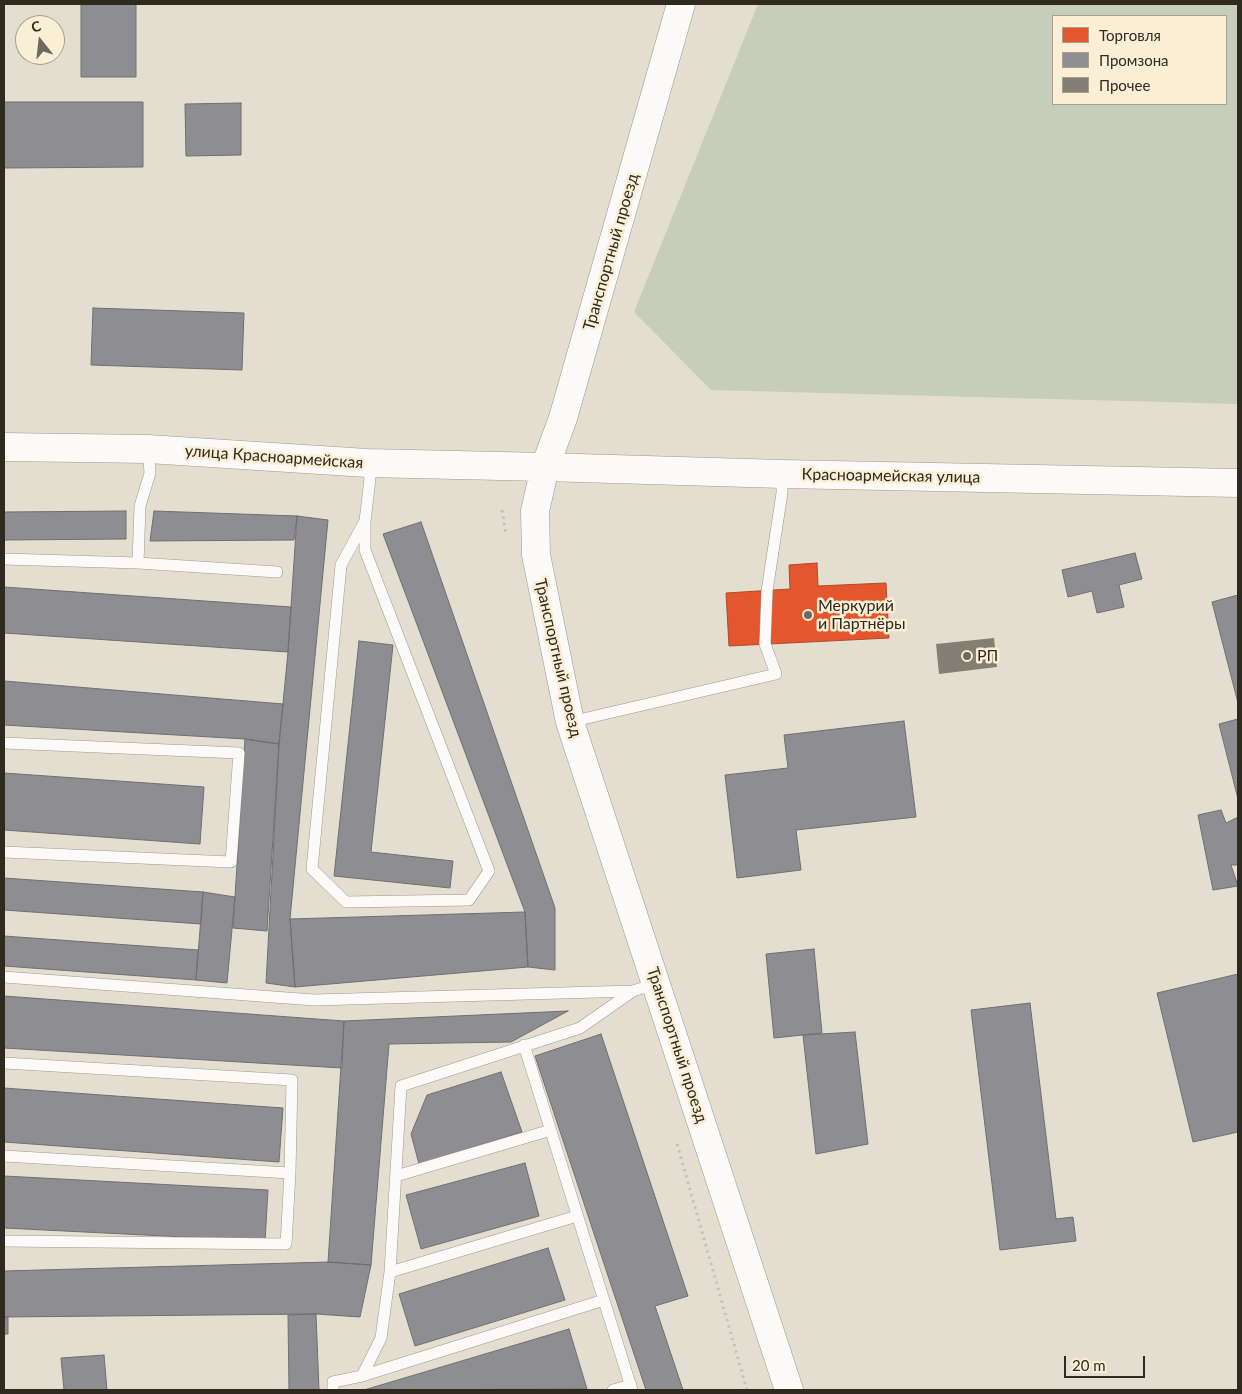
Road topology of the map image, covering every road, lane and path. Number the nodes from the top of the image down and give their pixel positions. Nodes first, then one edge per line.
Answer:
1 (681, 4) edge
2 (4, 447) edge
3 (148, 449) junction
4 (367, 463) junction
5 (545, 467) junction
6 (782, 474) junction
7 (1238, 482) edge
8 (364, 521) junction
9 (4, 559) edge
10 (138, 563) junction
11 (277, 572) dead end
12 (570, 722) junction
13 (4, 743) edge
14 (4, 852) edge
15 (4, 977) edge
16 (645, 987) junction
17 (524, 1045) junction
18 (4, 1063) edge
19 (551, 1130) junction
20 (4, 1156) edge
21 (290, 1173) junction
22 (396, 1176) junction
23 (577, 1216) junction
24 (4, 1241) edge
25 (390, 1272) junction
26 (604, 1300) junction
27 (362, 1376) junction
28 (632, 1388) edge
29 (333, 1390) edge
30 (613, 1390) edge
31 (790, 1390) edge

1 - 5 main road, Транспортный проезд
2 - 3 main road, улица Красноармейская
3 - 4 main road, улица Красноармейская
3 - 10 lane
4 - 5 main road, улица Красноармейская
4 - 8 lane
5 - 6 main road, Красноармейская улица
5 - 12 main road, Транспортный проезд
6 - 7 main road, Красноармейская улица
6 - 12 lane
8 - 8 lane
9 - 10 lane
10 - 11 lane
12 - 16 main road, Транспортный проезд
13 - 14 lane
15 - 16 lane
16 - 17 lane
16 - 31 main road, Транспортный проезд
17 - 19 lane
17 - 22 lane
18 - 21 lane
19 - 22 lane
19 - 23 lane
20 - 21 lane
21 - 24 lane
22 - 25 lane
23 - 25 lane
23 - 26 lane
25 - 27 lane
26 - 27 lane
26 - 28 lane
27 - 29 lane
28 - 30 lane

